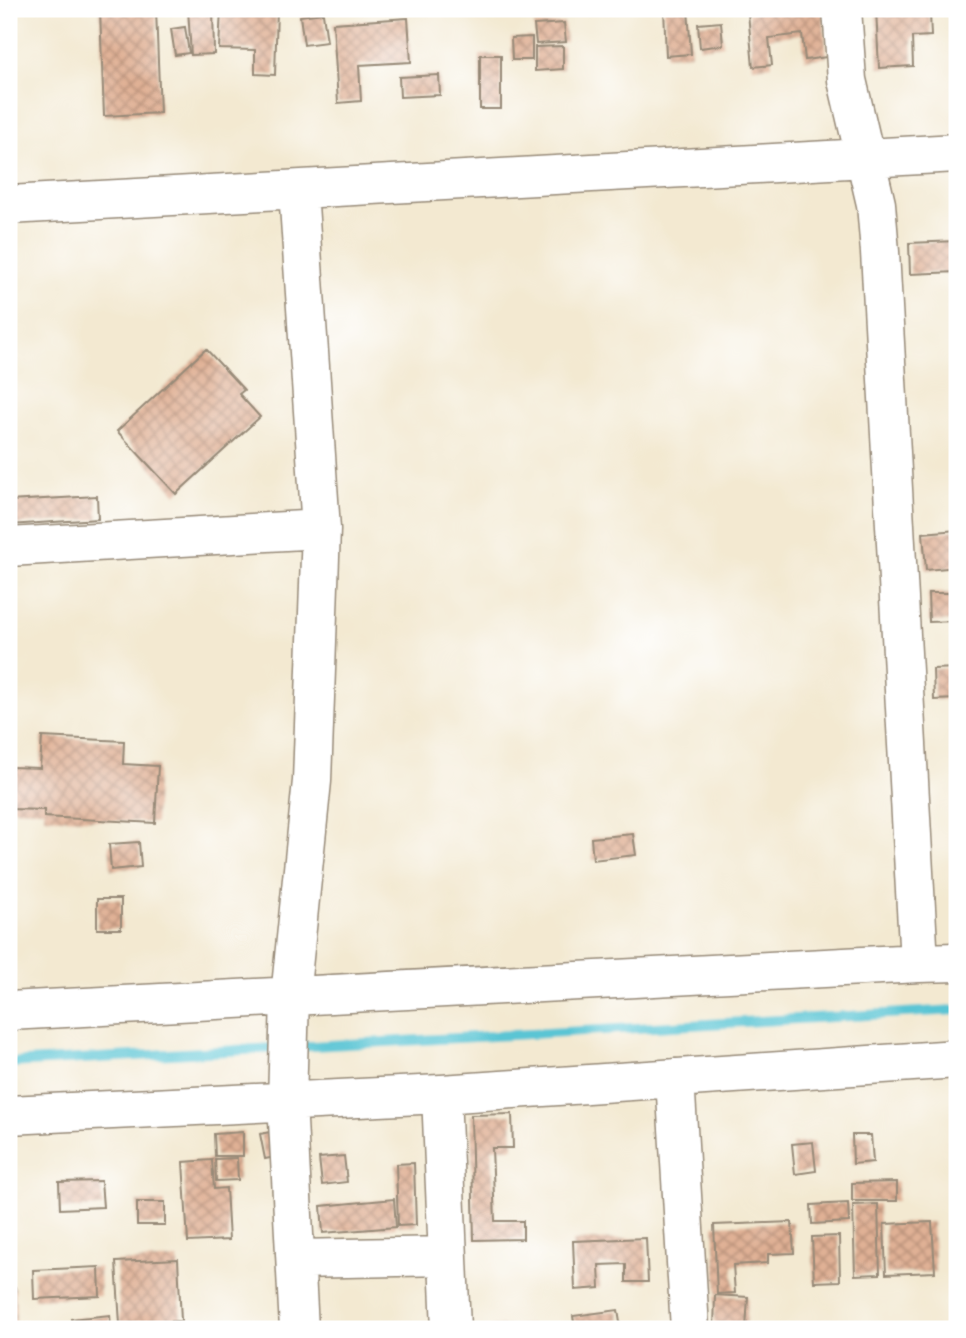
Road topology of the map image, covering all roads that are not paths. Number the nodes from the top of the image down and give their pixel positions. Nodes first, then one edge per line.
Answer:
1 (842, 9) edge
2 (957, 153) edge
3 (867, 159) junction
4 (298, 190) junction
5 (9, 205) edge
6 (321, 529) junction
7 (9, 547) edge
8 (957, 962) edge
9 (919, 964) junction
10 (290, 997) junction
11 (9, 1011) edge
12 (957, 1059) edge
13 (675, 1078) junction
14 (441, 1094) junction
15 (287, 1102) junction
16 (9, 1115) edge
17 (448, 1255) junction
18 (296, 1259) junction
19 (299, 1329) edge
20 (451, 1329) edge
21 (690, 1329) edge

1 - 3 street
2 - 3 street
3 - 4 street
3 - 9 street
4 - 5 street
4 - 6 street
6 - 7 street
6 - 10 street
8 - 9 street
9 - 10 street
10 - 11 street
10 - 15 street
12 - 13 street
13 - 14 street
13 - 21 street
14 - 15 street
14 - 17 street
15 - 16 street
15 - 18 street
17 - 18 street
17 - 20 street
18 - 19 street

